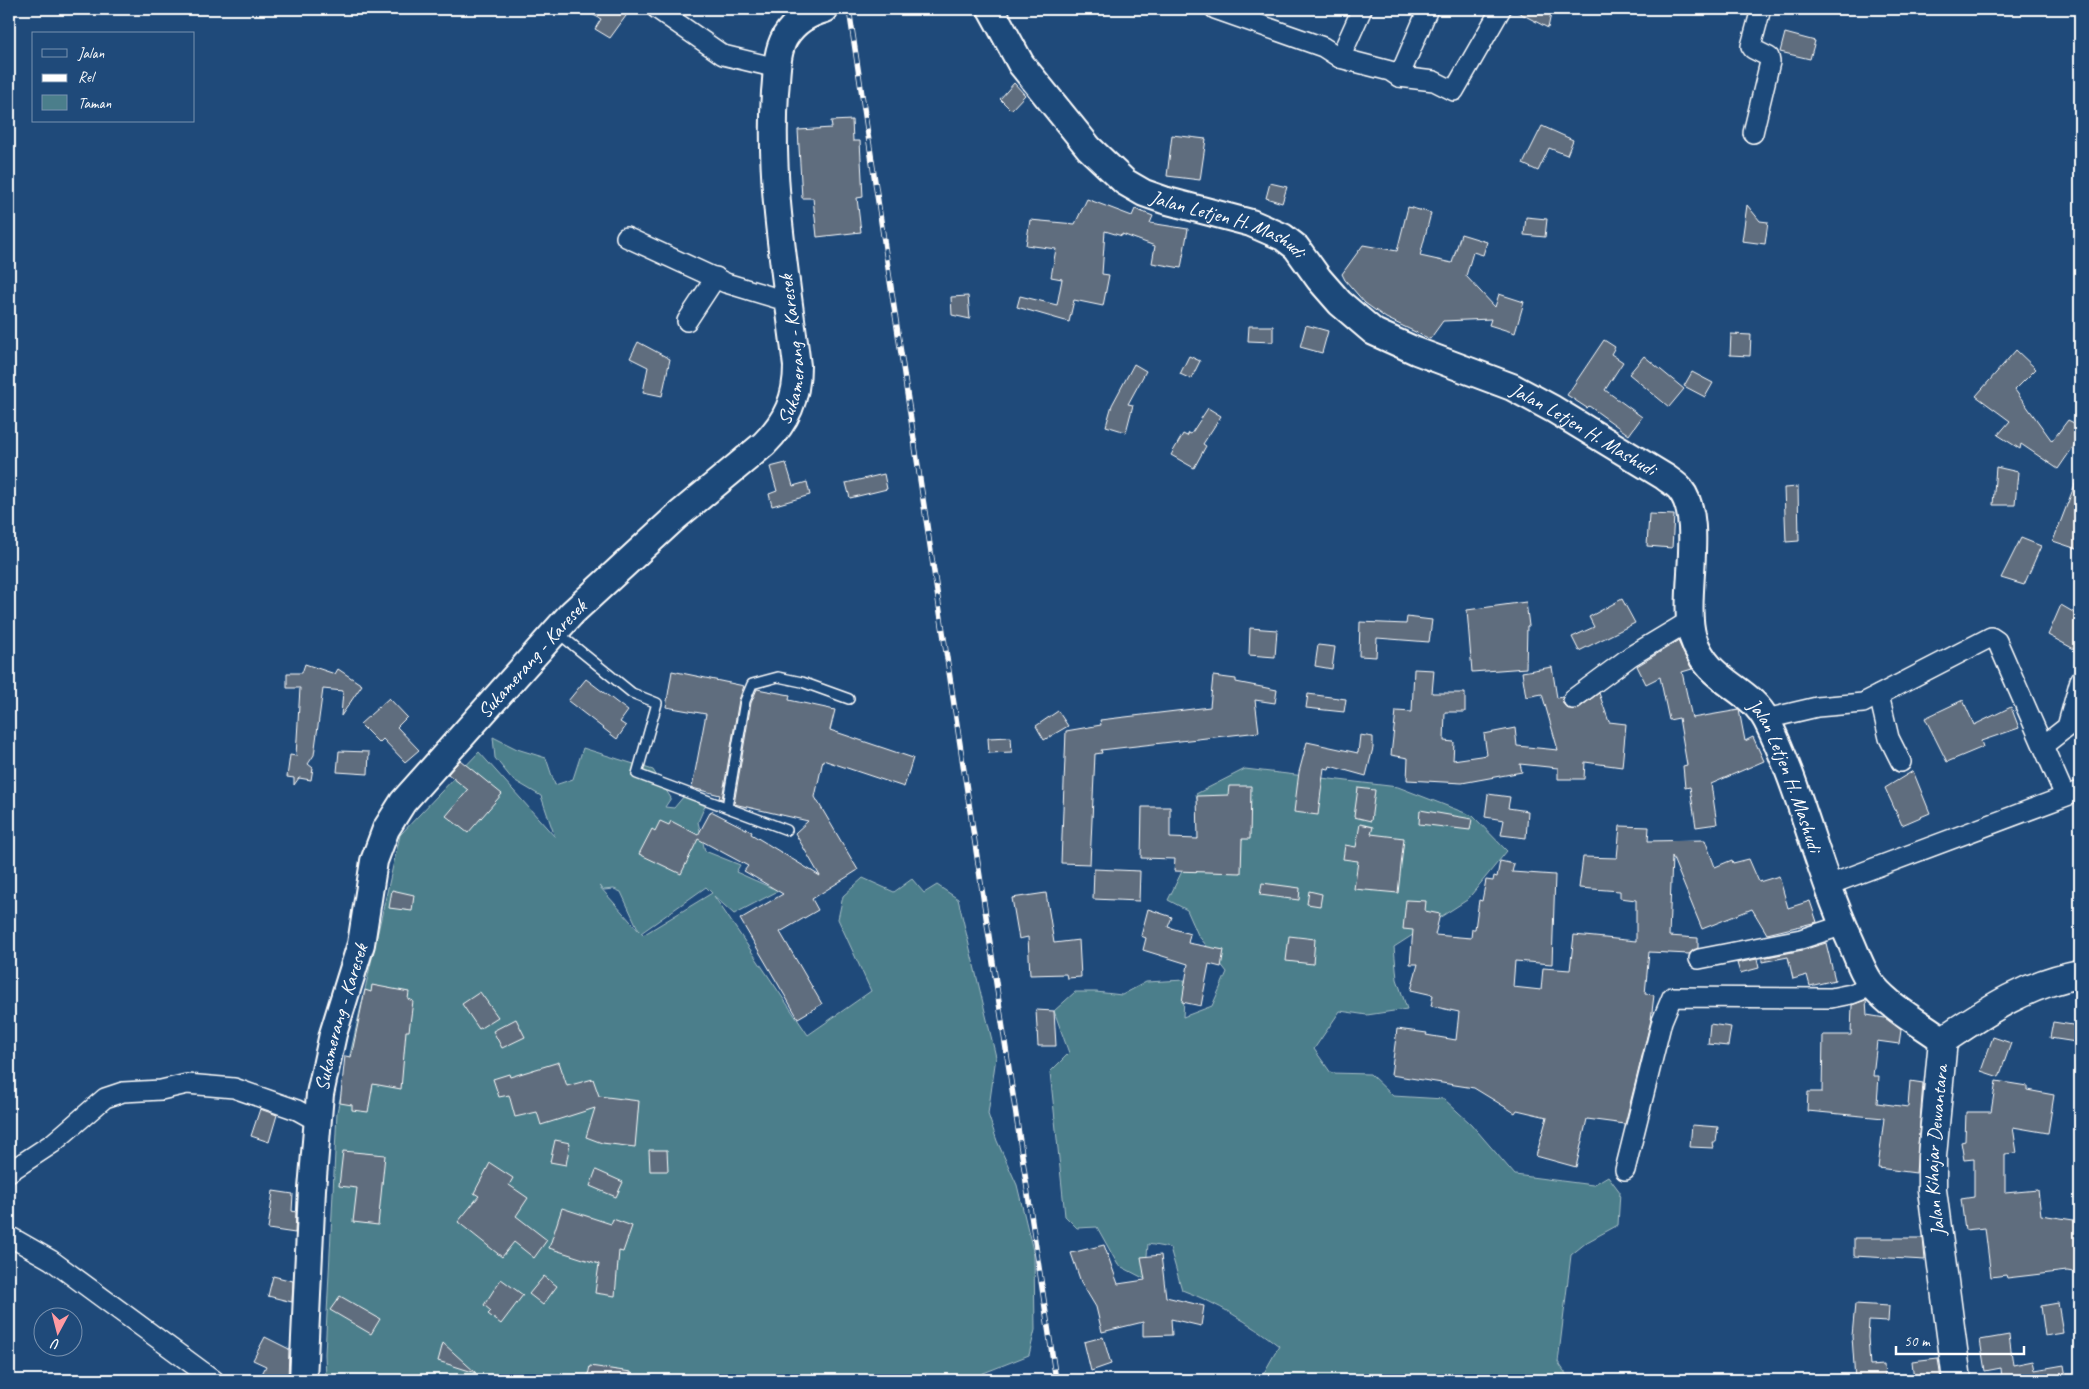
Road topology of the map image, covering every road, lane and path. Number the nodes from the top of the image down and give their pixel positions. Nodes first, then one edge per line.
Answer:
1 (656, 9) edge
2 (825, 9) edge
3 (991, 9) edge
4 (1215, 9) edge
5 (1362, 9) edge
6 (1428, 9) edge
7 (1501, 9) edge
8 (1761, 9) edge
9 (1340, 58) junction
10 (777, 68) junction
11 (1399, 78) junction
12 (1754, 133) dead end
13 (626, 238) dead end
14 (716, 277) junction
15 (789, 302) junction
16 (687, 321) dead end
17 (1691, 620) junction
18 (556, 631) junction
19 (2080, 680) edge
20 (1879, 695) junction
21 (849, 699) dead end
22 (1573, 699) dead end
23 (1766, 719) junction
24 (2044, 745) junction
25 (1901, 762) dead end
26 (2073, 793) edge
27 (727, 807) junction
28 (787, 830) dead end
29 (1826, 886) junction
30 (1844, 926) junction
31 (1699, 959) dead end
32 (2080, 974) edge
33 (1872, 986) junction
34 (1943, 1040) junction
35 (317, 1121) junction
36 (1625, 1170) dead end
37 (9, 1172) edge
38 (9, 1236) edge
39 (214, 1380) edge
40 (303, 1380) edge
41 (1957, 1380) edge

1 - 10 street
2 - 10 street, Sukamerang - Karesek
3 - 17 street, Jalan Letjen H. Mashudi
4 - 9 street
5 - 9 street
6 - 11 street
7 - 11 street
8 - 12 street
9 - 11 street
10 - 15 street, Sukamerang - Karesek
13 - 14 street
14 - 15 street
14 - 16 street
15 - 18 street, Sukamerang - Karesek
17 - 22 street
17 - 23 street, Jalan Letjen H. Mashudi
18 - 27 lane
18 - 35 street, Sukamerang - Karesek
19 - 24 street
20 - 23 street
20 - 24 street
20 - 25 street
21 - 27 lane
23 - 29 street, Jalan Letjen H. Mashudi
24 - 26 street
26 - 29 street
27 - 28 lane
29 - 30 street, Jalan Letjen H. Mashudi
30 - 31 street
30 - 33 street, Jalan Letjen H. Mashudi
32 - 34 main road
33 - 34 street, Jalan Letjen H. Mashudi
33 - 36 street
34 - 41 main road, Jalan Kihajar Dewantara
35 - 37 street
35 - 40 street, Sukamerang - Karesek
38 - 39 street

